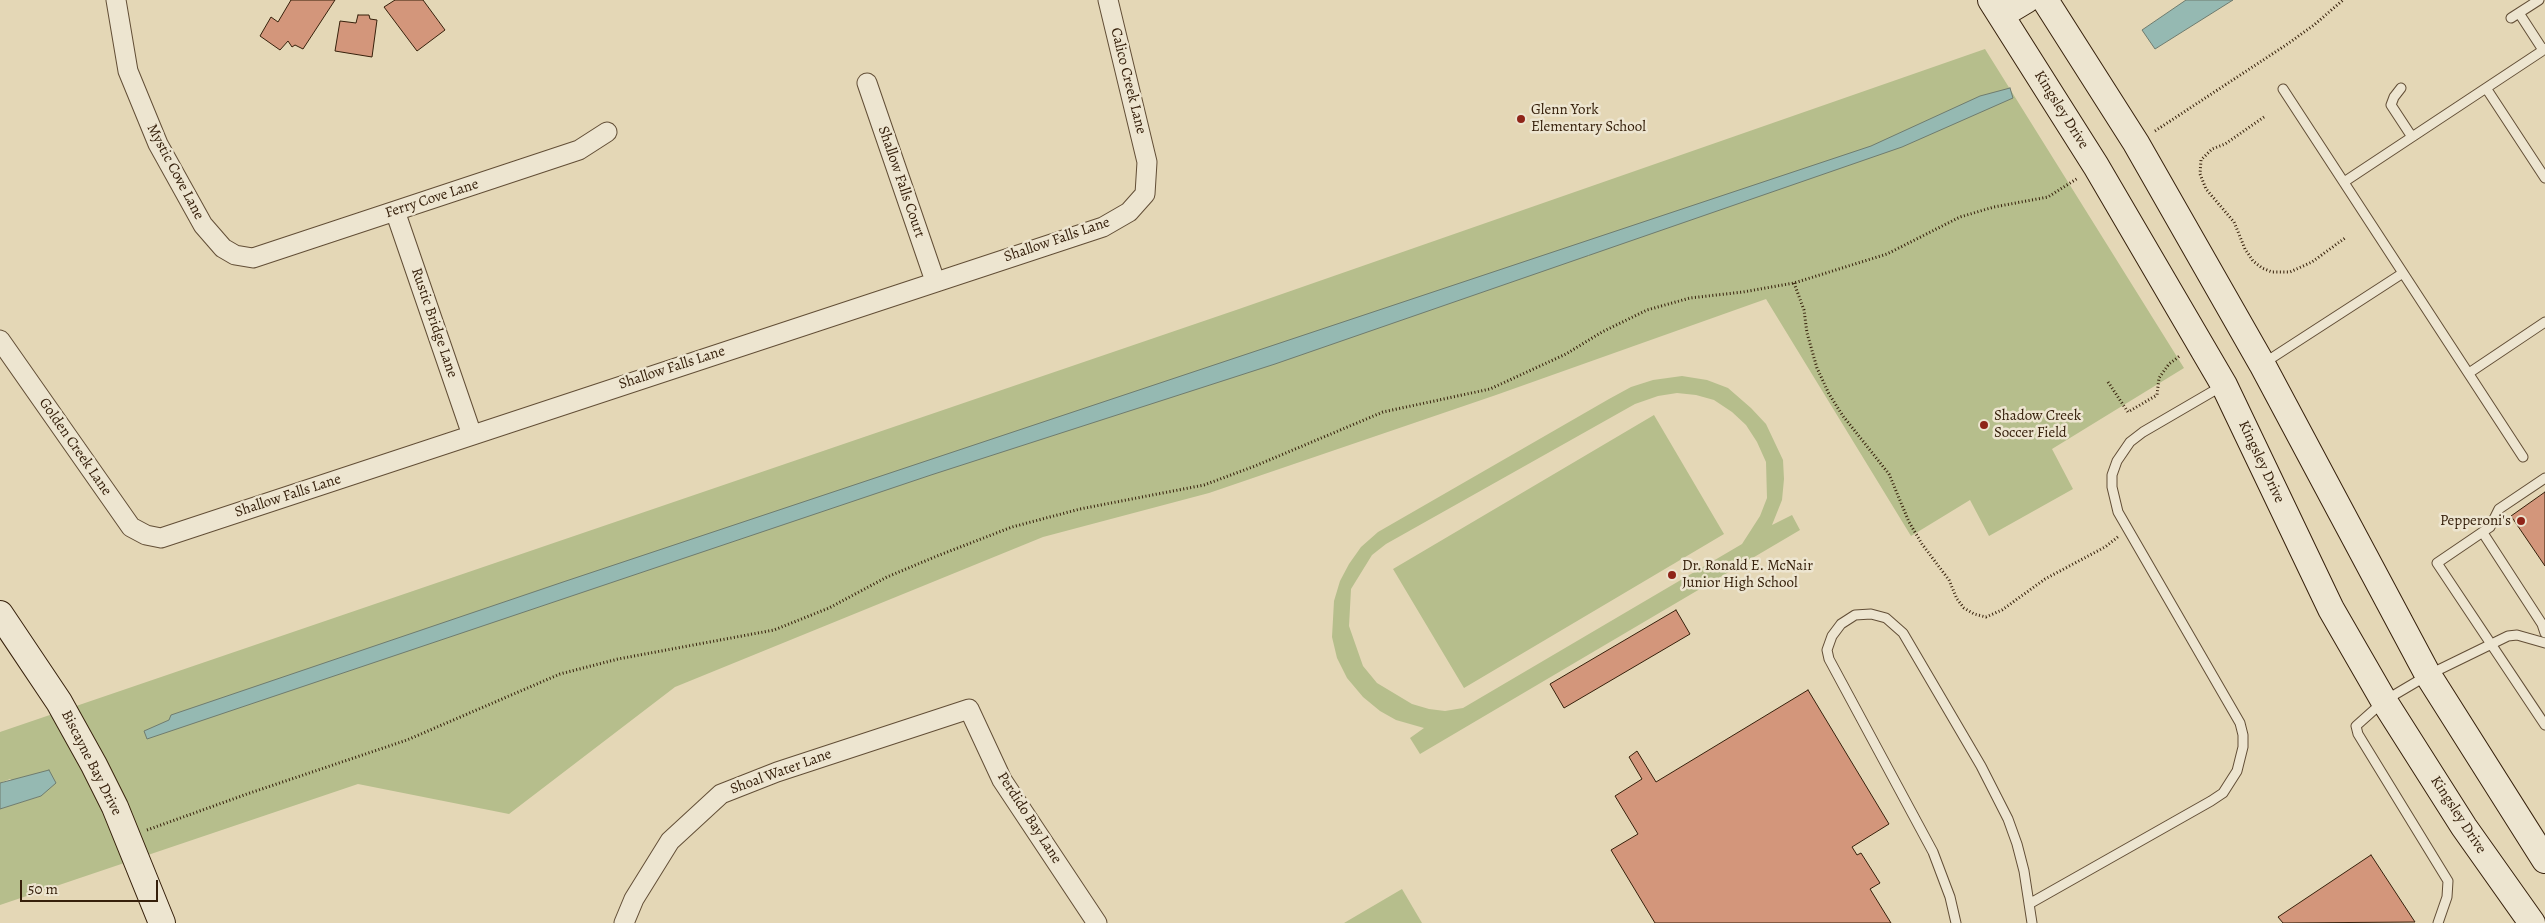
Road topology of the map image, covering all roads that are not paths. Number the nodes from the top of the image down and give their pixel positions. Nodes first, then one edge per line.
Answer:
1 (116, 0) edge
2 (1108, 0) edge
3 (2026, 0) edge
4 (2045, 0) edge
5 (2539, 0) edge
6 (1996, 8) edge
7 (2519, 13) junction
8 (2510, 18) dead end
9 (2544, 50) edge
10 (867, 83) dead end
11 (2401, 88) dead end
12 (2486, 88) junction
13 (2283, 89) dead end
14 (607, 132) dead end
15 (2412, 137) junction
16 (1147, 162) joint
17 (2545, 178) edge
18 (2344, 182) junction
19 (395, 211) junction
20 (253, 258) joint
21 (2403, 273) junction
22 (935, 281) junction
23 (2545, 322) edge
24 (0, 340) edge
25 (2262, 364) junction
26 (2468, 373) junction
27 (2224, 385) junction
28 (472, 435) junction
29 (2523, 457) dead end
30 (2545, 478) edge
31 (2483, 533) junction
32 (161, 538) joint
33 (0, 614) edge
34 (2545, 634) edge
35 (2545, 643) edge
36 (2492, 644) junction
37 (2428, 675) junction
38 (2384, 701) junction
39 (969, 709) joint
40 (2545, 725) edge
41 (2545, 860) edge
42 (2029, 904) junction
43 (2438, 920) edge
44 (162, 923) edge
45 (624, 923) edge
46 (1097, 923) edge
47 (1956, 923) edge
48 (2032, 923) edge
49 (2431, 923) edge
50 (2532, 923) edge

1 - 20 street, Mystic Cove Lane
2 - 16 street, Calico Creek Lane
3 - 6 main road
4 - 25 main road
5 - 7 lane
6 - 27 main road, Kingsley Drive
7 - 8 lane
7 - 9 lane
9 - 12 lane
10 - 22 street, Shallow Falls Court
11 - 15 lane
12 - 15 lane
12 - 17 lane
13 - 18 lane
14 - 19 street, Ferry Cove Lane
15 - 18 lane
16 - 22 street, Shallow Falls Lane
18 - 21 lane
19 - 20 street, Ferry Cove Lane
19 - 28 street, Rustic Bridge Lane
21 - 25 lane
21 - 26 lane
22 - 28 street, Shallow Falls Lane
23 - 26 lane
24 - 32 street, Golden Creek Lane
25 - 27 main road
25 - 37 main road
26 - 29 lane
27 - 38 main road, Kingsley Drive
27 - 42 lane
28 - 32 street, Shallow Falls Lane
30 - 31 lane
31 - 34 lane
31 - 36 lane
33 - 44 main road, Biscayne Bay Drive
35 - 36 lane
36 - 37 lane
36 - 40 lane
37 - 38 lane
37 - 41 main road
38 - 43 lane
38 - 50 main road, Kingsley Drive
39 - 45 street, Shoal Water Lane
39 - 46 street, Perdido Bay Lane
42 - 47 lane
42 - 48 lane
43 - 49 lane

